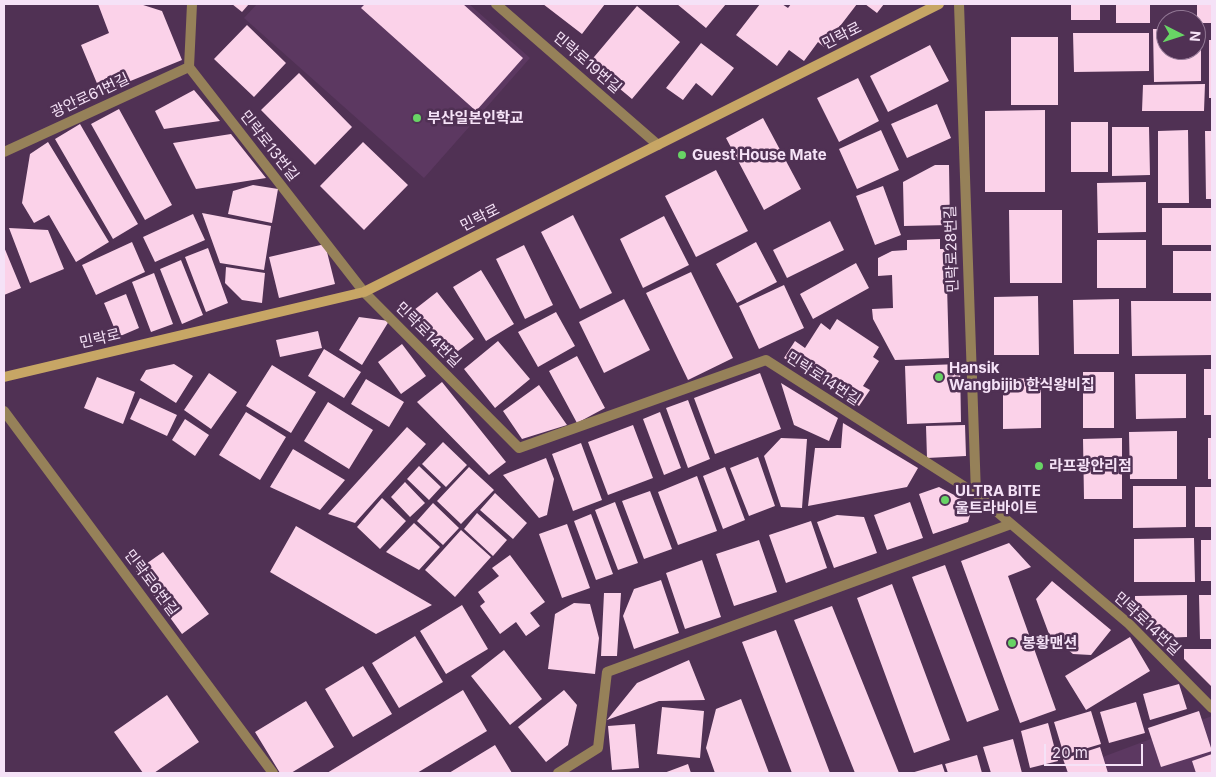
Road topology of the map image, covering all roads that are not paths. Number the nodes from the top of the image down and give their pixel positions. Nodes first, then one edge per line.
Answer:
1 (192, 4) edge
2 (496, 4) edge
3 (939, 4) edge
4 (959, 4) edge
5 (189, 67) junction
6 (658, 145) junction
7 (4, 152) edge
8 (364, 292) junction
9 (4, 377) edge
10 (4, 411) edge
11 (976, 494) junction
12 (1011, 524) junction
13 (1212, 708) edge
14 (273, 773) edge
15 (558, 773) edge

1 - 5 street
2 - 6 street, 민락로19번길
3 - 6 street, 민락로
4 - 11 street, 민락로28번길
5 - 7 street, 광안로61번길
5 - 8 street, 민락로13번길
6 - 8 street, 민락로
8 - 9 street, 민락로
8 - 11 street, 민락로14번길
10 - 14 street, 민락로6번길
11 - 12 street, 민락로14번길
12 - 13 street, 민락로14번길
12 - 15 street

